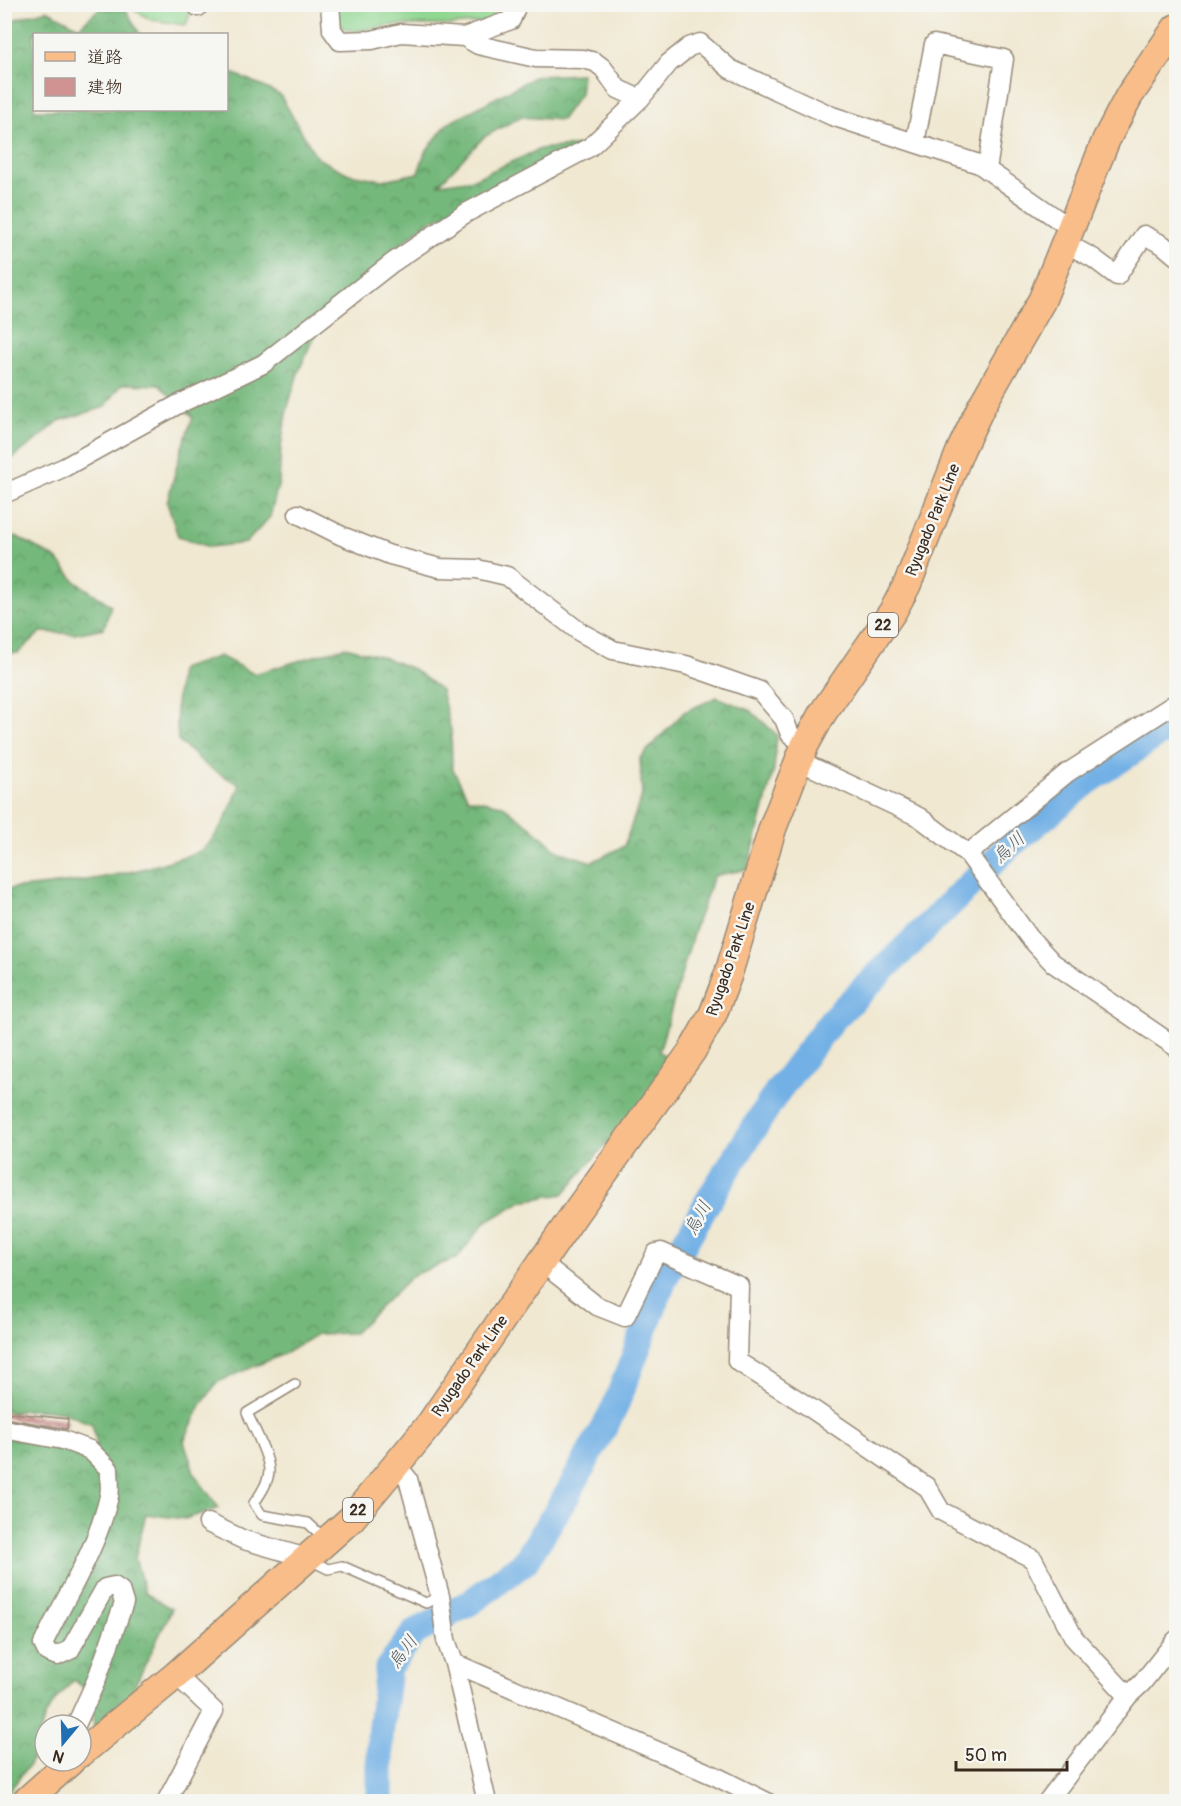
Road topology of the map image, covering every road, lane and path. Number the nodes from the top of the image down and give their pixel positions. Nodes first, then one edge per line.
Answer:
1 (330, 4) edge
2 (516, 6) edge
3 (1176, 28) edge
4 (464, 37) junction
5 (640, 99) junction
6 (915, 143) junction
7 (987, 170) junction
8 (1068, 236) junction
9 (1176, 256) edge
10 (4, 494) edge
11 (298, 514) dead end
12 (1176, 703) edge
13 (801, 752) junction
14 (971, 857) junction
15 (1176, 1047) edge
16 (541, 1263) junction
17 (295, 1384) dead end
18 (4, 1429) edge
19 (396, 1464) junction
20 (208, 1522) dead end
21 (317, 1549) junction
22 (440, 1596) junction
23 (1176, 1640) edge
24 (454, 1664) junction
25 (176, 1675) junction
26 (1128, 1696) junction
27 (81, 1713) edge
28 (93, 1743) edge
29 (54, 1773) edge
30 (25, 1802) edge
31 (166, 1802) edge
32 (487, 1802) edge
33 (767, 1802) edge
34 (1047, 1802) edge

1 - 4 street
2 - 4 street
3 - 8 main road, Ryugado Park Line / 22
4 - 5 street
5 - 6 street
5 - 10 street
6 - 7 street
6 - 7 street
7 - 8 street
8 - 9 street
8 - 13 main road, Ryugado Park Line / 22
11 - 13 street
12 - 14 street
13 - 14 street
13 - 16 main road, Ryugado Park Line / 22
14 - 15 street
16 - 19 main road, Ryugado Park Line / 22
16 - 26 street
17 - 21 lane
18 - 27 street
19 - 21 main road, Ryugado Park Line / 22
19 - 22 street
20 - 21 street
21 - 22 lane
21 - 25 main road, Ryugado Park Line / 22
22 - 24 street
23 - 26 street
24 - 32 street
24 - 33 street
25 - 28 main road, Ryugado Park Line / 22
25 - 31 street
26 - 34 street
29 - 30 main road

